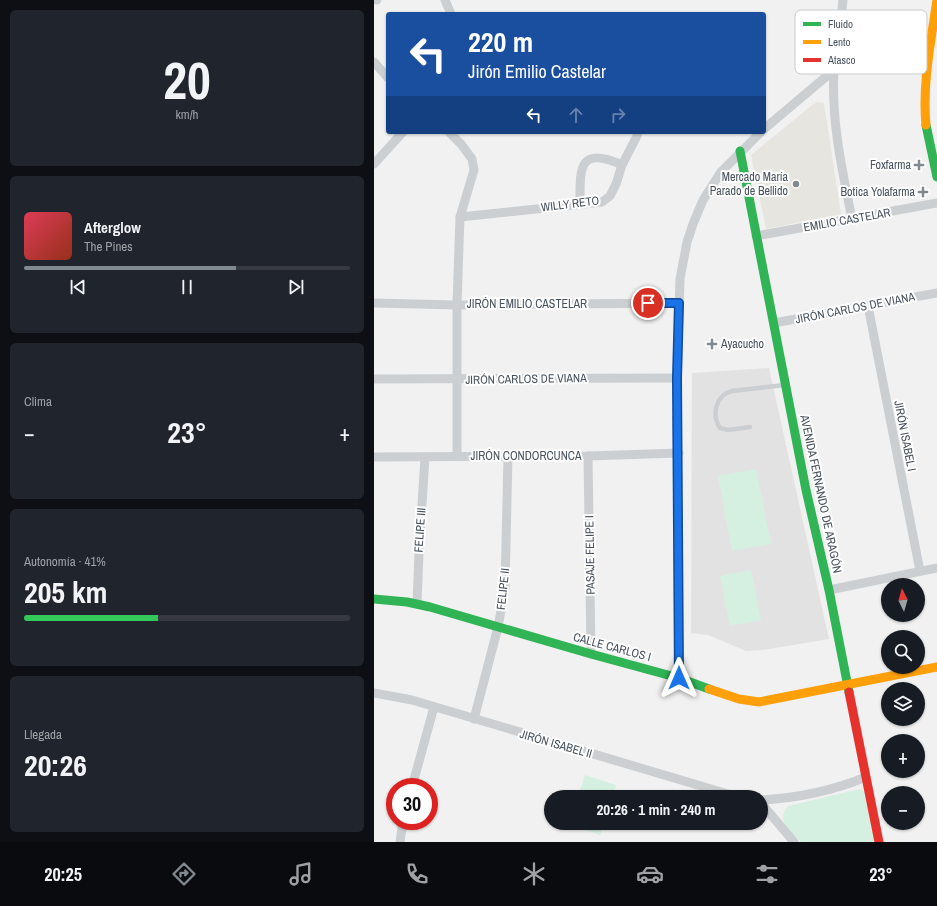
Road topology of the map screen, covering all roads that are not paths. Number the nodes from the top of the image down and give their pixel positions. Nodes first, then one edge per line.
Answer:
1 (445, 0) edge
2 (843, 0) edge
3 (937, 0) edge
4 (842, 10) edge
5 (450, 12) edge
6 (374, 62) edge
7 (386, 73) edge
8 (829, 74) edge
9 (834, 74) edge
10 (766, 127) edge
11 (401, 134) edge
12 (451, 134) edge
13 (637, 134) edge
14 (759, 134) edge
15 (740, 151) junction
16 (374, 164) edge
17 (622, 165) junction
18 (937, 177) edge
19 (937, 203) edge
20 (580, 204) junction
21 (460, 217) junction
22 (852, 219) junction
23 (756, 236) junction
24 (937, 293) edge
25 (374, 303) edge
26 (679, 303) junction
27 (457, 304) junction
28 (868, 306) junction
29 (774, 323) junction
30 (677, 378) junction
31 (374, 380) edge
32 (456, 380) junction
33 (786, 385) junction
34 (750, 427) dead end
35 (678, 453) junction
36 (457, 456) junction
37 (508, 456) junction
38 (588, 456) junction
39 (374, 457) edge
40 (426, 457) junction
41 (937, 568) edge
42 (920, 572) junction
43 (830, 590) junction
44 (374, 599) edge
45 (417, 604) junction
46 (498, 627) junction
47 (591, 654) junction
48 (937, 667) edge
49 (679, 678) junction
50 (849, 685) junction
51 (374, 693) edge
52 (434, 707) junction
53 (474, 719) junction
54 (866, 777) junction
55 (414, 778) edge
56 (714, 790) edge
57 (768, 800) edge
58 (768, 810) edge
59 (402, 830) edge
60 (400, 842) edge
61 (794, 842) edge
62 (879, 842) edge

1 - 5 street
2 - 4 street
3 - 18 street
6 - 7 street
8 - 10 street
9 - 22 street
11 - 16 street
12 - 21 street
13 - 17 street, WILLY RETO
14 - 15 street
15 - 23 street, AVENIDA FERNANDO DE ARAGÓN
15 - 26 street
17 - 20 street, WILLY RETO
17 - 20 street
19 - 22 street, EMILIO CASTELAR
20 - 21 street, WILLY RETO
21 - 27 street
22 - 23 street, EMILIO CASTELAR
23 - 29 street, AVENIDA FERNANDO DE ARAGÓN
24 - 28 street, JIRÓN CARLOS DE VIANA
25 - 27 street, JIRÓN EMILIO CASTELAR
26 - 27 street, JIRÓN EMILIO CASTELAR
26 - 30 street
27 - 32 street
28 - 29 street, JIRÓN CARLOS DE VIANA
28 - 42 street, JIRÓN ISABEL I
29 - 33 street, AVENIDA FERNANDO DE ARAGÓN
30 - 32 street, JIRÓN CARLOS DE VIANA
30 - 35 street
31 - 32 street, JIRÓN CARLOS DE VIANA
32 - 36 street
33 - 34 lane
33 - 43 street, AVENIDA FERNANDO DE ARAGÓN
35 - 38 street, JIRÓN CONDORCUNCA
35 - 49 street
36 - 37 street, JIRÓN CONDORCUNCA
36 - 40 street, JIRÓN CONDORCUNCA
37 - 38 street, JIRÓN CONDORCUNCA
37 - 46 street, FELIPE II
38 - 47 street, PASAJE FELIPE I
39 - 40 street, JIRÓN CONDORCUNCA
40 - 45 street, FELIPE III
41 - 42 street
42 - 43 street
43 - 50 street, AVENIDA FERNANDO DE ARAGÓN
44 - 45 street, CALLE CARLOS I
45 - 46 street, CALLE CARLOS I
46 - 47 street, CALLE CARLOS I
46 - 53 street, FELIPE II
47 - 49 street, CALLE CARLOS I
48 - 50 street, CALLE CARLOS I
49 - 50 street, CALLE CARLOS I
50 - 54 street, AVENIDA FERNANDO DE ARAGÓN
51 - 52 street, JIRÓN ISABEL II
52 - 53 street, JIRÓN ISABEL II
52 - 55 street
53 - 56 street, JIRÓN ISABEL II
54 - 57 street
54 - 62 street, AVENIDA FERNANDO DE ARAGÓN
58 - 61 street
59 - 60 street

